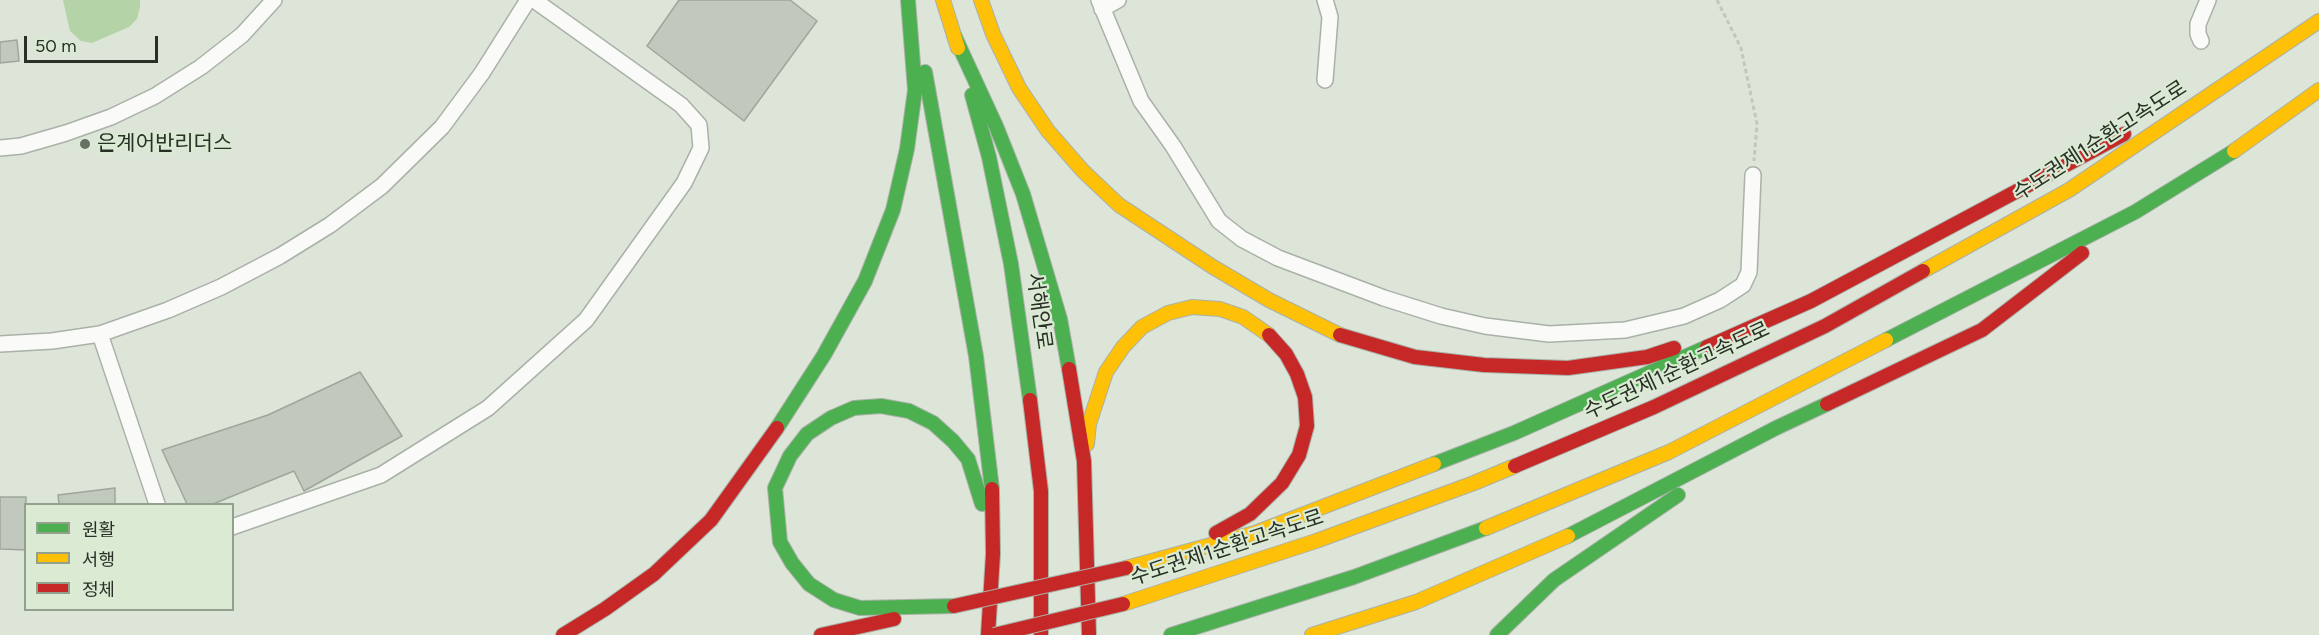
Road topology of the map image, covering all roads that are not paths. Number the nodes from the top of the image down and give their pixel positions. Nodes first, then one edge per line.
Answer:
1 (274, 0) edge
2 (528, 0) edge
3 (534, 0) edge
4 (910, 0) edge
5 (943, 0) edge
6 (981, 0) edge
7 (1118, 0) edge
8 (1325, 0) edge
9 (2208, 0) edge
10 (1101, 4) edge
11 (2319, 21) edge
12 (954, 35) junction
13 (2201, 41) dead end
14 (2259, 63) junction
15 (1325, 81) dead end
16 (2319, 90) edge
17 (0, 148) edge
18 (1753, 175) road end
19 (2135, 212) junction
20 (1811, 300) junction
21 (100, 334) junction
22 (0, 344) edge
23 (1776, 428) junction
24 (1084, 460) junction
25 (157, 503) edge
26 (234, 526) edge
27 (993, 554) junction
28 (1150, 561) junction
29 (954, 606) junction
30 (563, 635) edge
31 (821, 635) edge
32 (988, 635) edge
33 (994, 635) edge
34 (1041, 635) edge
35 (1089, 635) edge
36 (1172, 635) edge
37 (1312, 635) edge
38 (1497, 635) edge

1 - 17 street
2 - 21 street
3 - 26 street
4 - 27 main road
4 - 30 main road
5 - 12 main road, 서해안로
6 - 20 main road
7 - 10 street
8 - 15 street
9 - 13 street
10 - 18 street
11 - 14 main road, 수도권제1순환고속도로
12 - 24 main road
12 - 34 main road, 서해안로
14 - 20 main road
14 - 33 main road, 수도권제1순환고속도로, bridge
16 - 19 main road
19 - 23 main road
19 - 36 main road
20 - 28 main road
21 - 22 street
21 - 25 street
23 - 37 main road
23 - 38 main road
24 - 28 main road
24 - 35 main road
27 - 29 main road
27 - 32 main road
28 - 29 main road, bridge
29 - 31 main road

